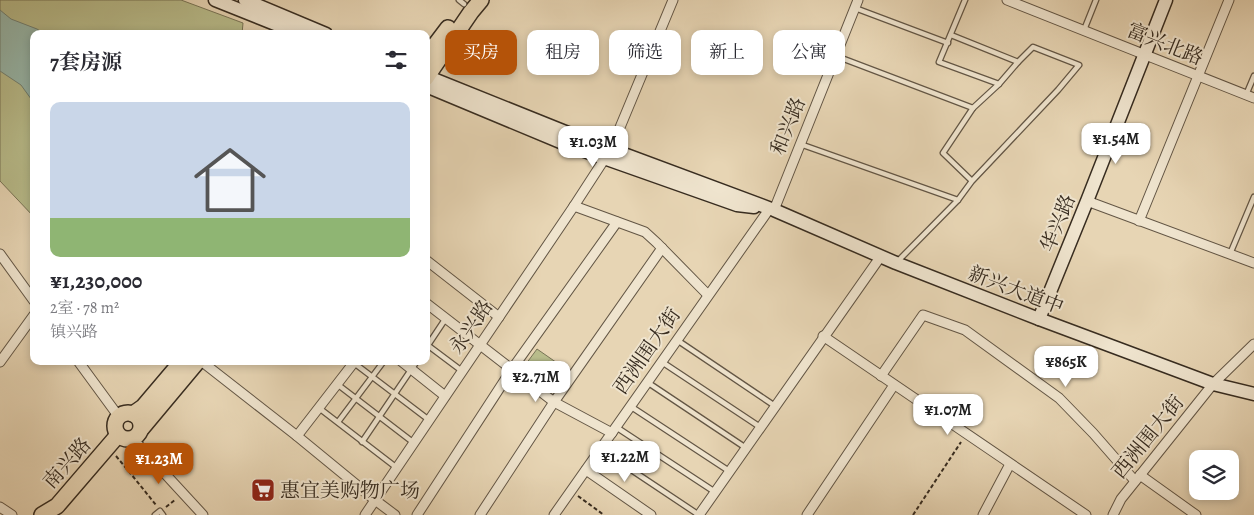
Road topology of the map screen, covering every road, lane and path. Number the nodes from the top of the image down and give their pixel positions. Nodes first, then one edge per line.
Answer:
1 (215, 0) edge
2 (481, 0) edge
3 (965, 0) edge
4 (1007, 0) edge
5 (1096, 0) edge
6 (1166, 0) edge
7 (1229, 0) edge
8 (463, 1) edge
9 (670, 1) edge
10 (252, 4) edge
11 (856, 4) edge
12 (294, 30) edge
13 (316, 30) edge
14 (1084, 30) junction
15 (845, 33) edge
16 (951, 34) junction
17 (948, 43) junction
18 (430, 52) edge
19 (1145, 54) junction
20 (845, 59) edge
21 (1018, 62) junction
22 (430, 74) edge
23 (828, 75) edge
24 (1198, 76) junction
25 (1254, 76) edge
26 (430, 80) edge
27 (999, 84) junction
28 (1250, 97) edge
29 (973, 108) junction
30 (800, 144) junction
31 (608, 153) junction
32 (972, 181) junction
33 (1254, 197) edge
34 (958, 200) junction
35 (1088, 201) junction
36 (574, 206) junction
37 (772, 209) junction
38 (1139, 220) junction
39 (617, 222) junction
40 (662, 248) junction
41 (0, 254) edge
42 (1230, 254) junction
43 (881, 256) junction
44 (430, 263) edge
45 (896, 263) junction
46 (1254, 263) edge
47 (30, 295) edge
48 (708, 296) junction
49 (430, 306) edge
50 (499, 317) junction
51 (446, 318) junction
52 (1038, 319) junction
53 (30, 321) edge
54 (823, 336) junction
55 (677, 340) junction
56 (430, 342) edge
57 (1254, 344) edge
58 (480, 345) junction
59 (430, 348) edge
60 (0, 362) edge
61 (662, 362) junction
62 (82, 365) edge
63 (179, 365) edge
64 (196, 365) edge
65 (205, 365) edge
66 (353, 365) edge
67 (358, 365) edge
68 (381, 365) edge
69 (405, 365) edge
70 (414, 365) edge
71 (512, 369) junction
72 (411, 370) junction
73 (462, 371) junction
74 (881, 376) junction
75 (372, 377) junction
76 (647, 382) junction
77 (337, 384) junction
78 (1213, 384) junction
79 (894, 385) junction
80 (395, 394) junction
81 (1254, 394) edge
82 (445, 396) junction
83 (356, 399) junction
84 (554, 402) junction
85 (630, 406) junction
86 (775, 406) junction
87 (319, 408) junction
88 (126, 415) junction
89 (379, 417) junction
90 (429, 420) junction
91 (338, 422) junction
92 (760, 427) junction
93 (614, 430) junction
94 (131, 434) junction
95 (966, 434) junction
96 (297, 436) junction
97 (362, 442) junction
98 (414, 443) junction
99 (108, 447) junction
100 (746, 448) junction
101 (600, 449) junction
102 (1010, 464) junction
103 (397, 468) junction
104 (586, 470) junction
105 (729, 471) junction
106 (1137, 478) junction
107 (571, 491) junction
108 (715, 492) junction
109 (183, 493) junction
110 (375, 500) junction
111 (0, 507) edge
112 (162, 513) edge
113 (12, 515) edge
114 (42, 515) edge
115 (155, 515) edge
116 (203, 515) edge
117 (365, 515) edge
118 (395, 515) edge
119 (417, 515) edge
120 (480, 515) edge
121 (554, 515) edge
122 (604, 515) edge
123 (651, 515) edge
124 (699, 515) edge
125 (807, 515) edge
126 (913, 515) edge
127 (983, 515) edge
128 (1086, 515) edge
129 (1113, 515) edge
130 (1196, 515) edge

1 - 10 main road
2 - 22 main road
3 - 16 lane
4 - 14 street, 富兴北路
5 - 14 lane
6 - 19 main road, 华兴路
7 - 24 street
8 - 18 main road
9 - 31 street, 永兴路
10 - 12 main road
10 - 13 main road
11 - 15 street, 和兴路
11 - 17 lane
14 - 19 street, 富兴北路
16 - 17 lane
16 - 21 lane
17 - 27 lane
19 - 24 street, 富兴北路
19 - 35 main road, 华兴路
20 - 29 lane
21 - 27 lane
21 - 32 lane
23 - 30 street, 和兴路
24 - 28 street, 富兴北路
24 - 38 street
25 - 28 lane
26 - 31 main road, 新兴大道中
27 - 29 lane
29 - 32 lane
30 - 34 lane
30 - 37 street, 和兴路
31 - 36 street, 永兴路
31 - 37 main road, 新兴大道中
32 - 34 lane
33 - 42 lane
34 - 45 lane
35 - 38 street
35 - 52 main road, 华兴路
36 - 39 street
36 - 50 street, 永兴路
37 - 43 main road, 新兴大道中
37 - 48 street, 西洲围大街
38 - 42 street
39 - 40 street
39 - 71 street
40 - 48 street
40 - 84 street
41 - 47 street
42 - 46 street
43 - 45 main road, 新兴大道中
43 - 54 street
44 - 50 street
45 - 52 main road, 新兴大道中
48 - 55 street, 西洲围大街
49 - 51 street
50 - 58 street, 永兴路
51 - 56 lane
51 - 58 street
52 - 78 main road, 新兴大道中
53 - 60 street
54 - 74 street
54 - 86 street
55 - 61 street, 西洲围大街
55 - 86 lane
57 - 78 street, 西洲围大街
58 - 71 street
58 - 73 street, 永兴路
59 - 73 lane
61 - 76 street, 西洲围大街
61 - 92 lane
62 - 88 street
63 - 88 main road
64 - 94 main road, 南兴路
65 - 96 street
66 - 77 street
67 - 75 lane
68 - 75 lane
69 - 72 street
70 - 72 lane
71 - 84 street
71 - 119 street
72 - 80 lane
72 - 82 street
73 - 82 street, 永兴路
74 - 79 street
74 - 106 street
75 - 80 lane
75 - 83 lane
76 - 85 street, 西洲围大街
76 - 100 lane
77 - 83 lane
77 - 87 street
78 - 81 main road, 新兴大道中
78 - 106 street, 西洲围大街
79 - 95 street
79 - 125 street
80 - 89 lane
80 - 90 lane
82 - 90 street, 永兴路
83 - 89 lane
83 - 91 lane
84 - 93 street
84 - 120 street
85 - 93 street, 西洲围大街
85 - 105 lane
86 - 92 street
87 - 91 lane
87 - 96 street
88 - 94 main road
88 - 94 main road
89 - 97 lane
89 - 98 lane
90 - 98 street, 永兴路
91 - 97 lane
92 - 100 street
93 - 101 street, 西洲围大街
93 - 108 lane
94 - 99 main road, 南兴路
94 - 109 street
95 - 102 street
95 - 126 path
96 - 110 street
97 - 103 lane
98 - 103 street, 永兴路
99 - 112 path
99 - 114 main road, 南兴路
100 - 105 street
101 - 104 street, 西洲围大街
101 - 124 lane
102 - 127 street
102 - 128 street
103 - 110 street, 永兴路
104 - 107 street, 西洲围大街
104 - 123 street
105 - 108 street
106 - 129 street, 西洲围大街
106 - 130 street
107 - 121 street, 西洲围大街
107 - 122 path
108 - 124 street
109 - 112 path
109 - 116 street
110 - 117 street, 永兴路
110 - 118 street
111 - 113 street
112 - 115 lane

